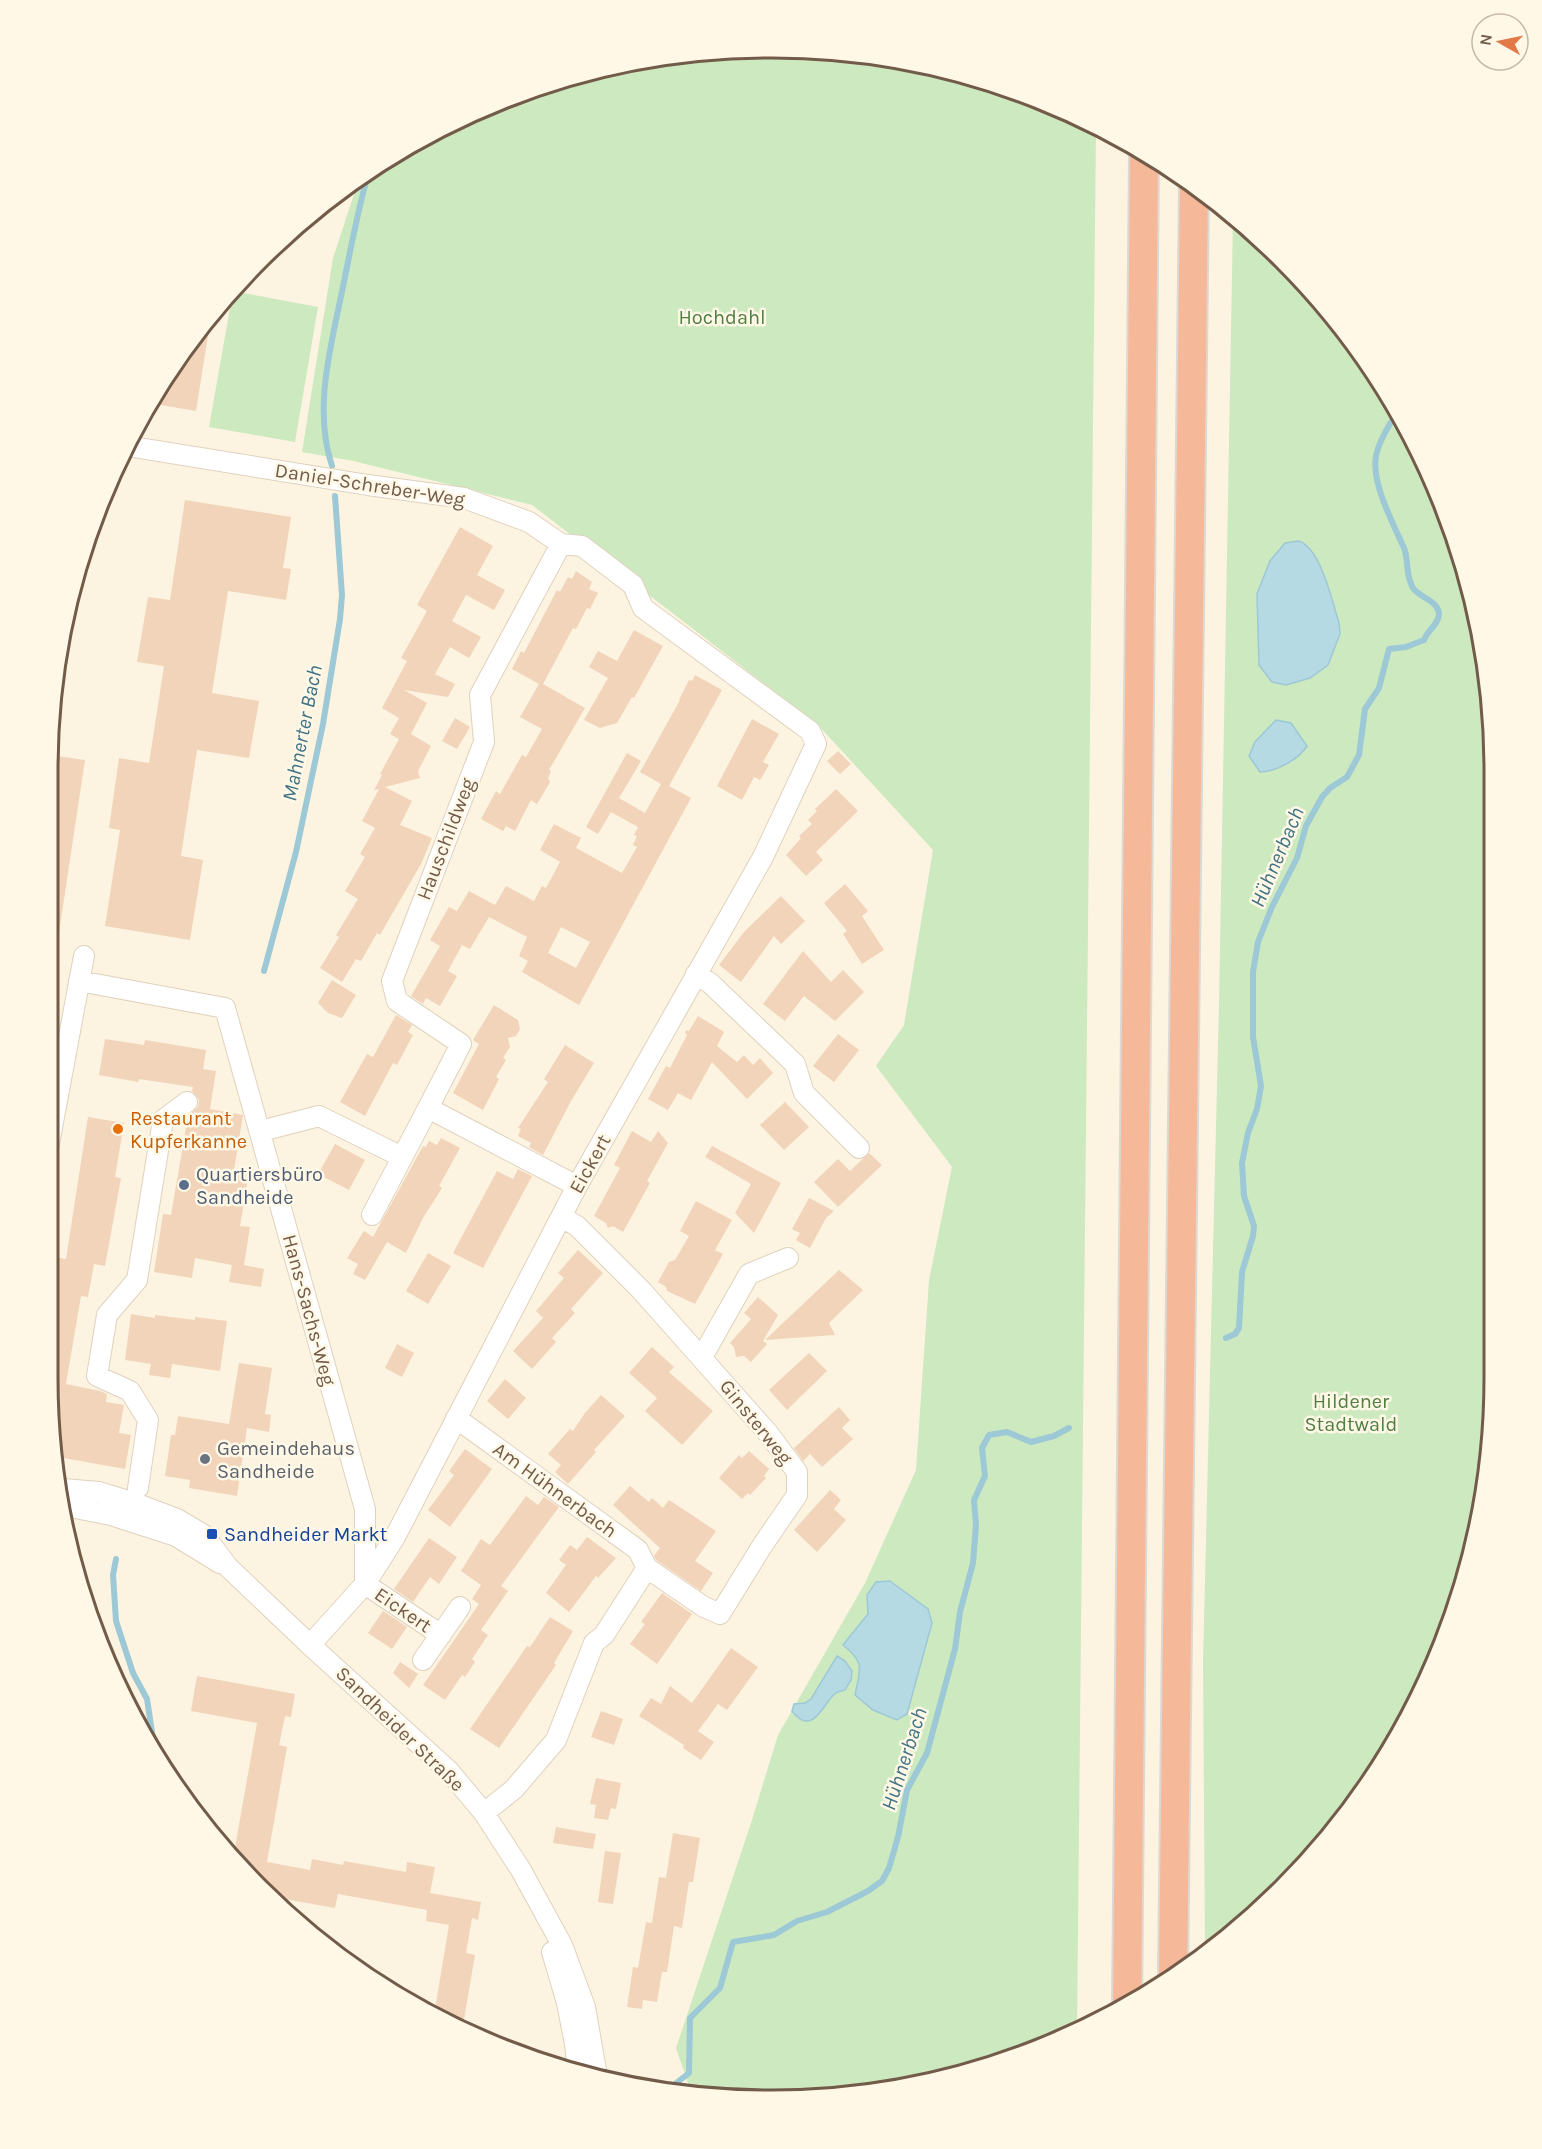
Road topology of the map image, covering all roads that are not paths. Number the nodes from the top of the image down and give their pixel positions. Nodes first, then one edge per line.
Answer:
1 (1144, 165) edge
2 (1194, 198) edge
3 (137, 448) edge
4 (561, 544) junction
5 (816, 744) joint
6 (84, 956) dead end
7 (696, 974) junction
8 (79, 981) junction
9 (58, 1101) edge
10 (187, 1102) dead end
11 (428, 1108) junction
12 (261, 1131) junction
13 (859, 1148) dead end
14 (402, 1157) junction
15 (577, 1186) junction
16 (372, 1215) dead end
17 (561, 1217) junction
18 (788, 1258) dead end
19 (702, 1357) junction
20 (456, 1418) junction
21 (138, 1488) dead end
22 (68, 1489) edge
23 (70, 1507) edge
24 (228, 1567) junction
25 (647, 1568) junction
26 (365, 1584) junction
27 (460, 1607) dead end
28 (720, 1614) joint
29 (441, 1635) junction
30 (310, 1645) junction
31 (423, 1660) dead end
32 (484, 1813) junction
33 (544, 1914) junction
34 (1173, 1966) edge
35 (1127, 1995) edge
36 (577, 2063) edge
37 (596, 2068) edge

1 - 35 highway
2 - 34 highway
3 - 4 street, Daniel-Schreber-Weg
4 - 5 street, Daniel-Schreber-Weg
4 - 11 street, Hauschildweg
5 - 7 street, Eickert
6 - 8 street
7 - 13 street
7 - 15 street, Eickert
8 - 9 street
8 - 12 street, Hans-Sachs-Weg
10 - 21 street
11 - 14 street, Hauschildweg
11 - 15 street
12 - 14 street
12 - 26 street, Hans-Sachs-Weg
14 - 16 street, Hauschildweg
15 - 17 street, Eickert
17 - 19 street, Ginsterweg
17 - 20 street, Eickert
18 - 19 street
19 - 28 street, Ginsterweg
20 - 25 street, Am Hühnerbach
20 - 26 street, Eickert
22 - 24 street, Sandheider Straße
23 - 24 street, Sandheider Straße
24 - 30 street, Sandheider Straße
25 - 28 street, Am Hühnerbach
25 - 32 street
26 - 29 street, Eickert
26 - 30 street, Eickert
27 - 29 street
29 - 31 street
30 - 32 street, Sandheider Straße
32 - 33 street, Sandheider Straße
33 - 36 street, Sandheider Straße
33 - 37 street, Sandheider Straße

